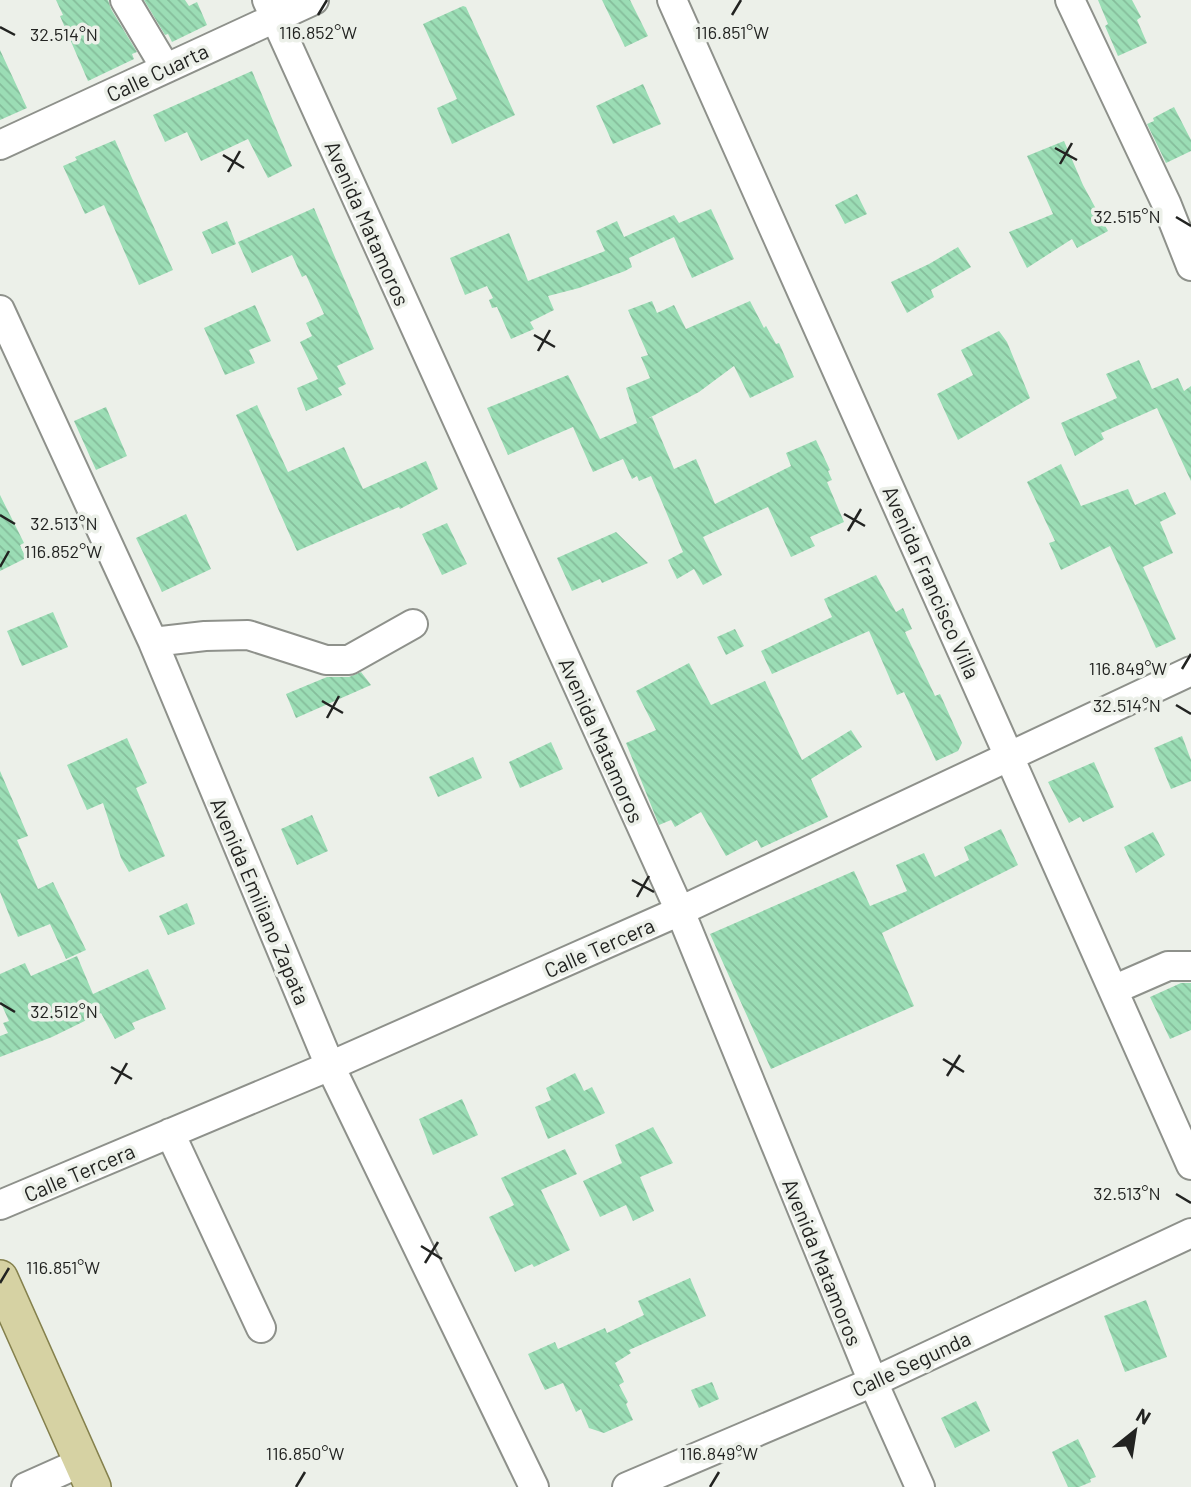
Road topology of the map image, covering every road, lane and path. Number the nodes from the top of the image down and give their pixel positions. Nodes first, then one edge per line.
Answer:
1 (125, 0) edge
2 (314, 0) edge
3 (672, 0) edge
4 (1070, 0) edge
5 (271, 9) edge
6 (165, 67) junction
7 (0, 145) edge
8 (1191, 266) edge
9 (0, 310) edge
10 (413, 625) dead end
11 (153, 642) junction
12 (1191, 671) edge
13 (1009, 757) junction
14 (680, 911) junction
15 (1191, 966) edge
16 (1113, 990) junction
17 (330, 1066) junction
18 (170, 1133) junction
19 (1191, 1165) edge
20 (0, 1205) edge
21 (1191, 1233) edge
22 (0, 1278) edge
23 (261, 1328) dead end
24 (873, 1382) junction
25 (87, 1474) edge
26 (26, 1487) edge
27 (534, 1487) edge
28 (628, 1487) edge
29 (920, 1487) edge

1 - 6 street
2 - 5 street, Calle Cuarta
3 - 13 street, Avenida Francisco Villa
4 - 8 street
5 - 6 street, Calle Cuarta
5 - 14 street, Avenida Matamoros
6 - 7 street, Calle Cuarta
9 - 11 street, Avenida Emiliano Zapata
10 - 11 street
11 - 17 street, Avenida Emiliano Zapata
12 - 13 street, Calle Tercera
13 - 14 street, Calle Tercera
13 - 16 street, Avenida Francisco Villa
14 - 17 street, Calle Tercera
14 - 24 street, Avenida Matamoros
15 - 16 street
16 - 19 street, Avenida Francisco Villa
17 - 18 street, Calle Tercera
17 - 27 street, Avenida Emiliano Zapata
18 - 20 street, Calle Tercera
18 - 23 street
21 - 24 street, Calle Segunda
22 - 25 main road
24 - 28 street, Calle Segunda
24 - 29 street, Avenida Matamoros
25 - 26 street

